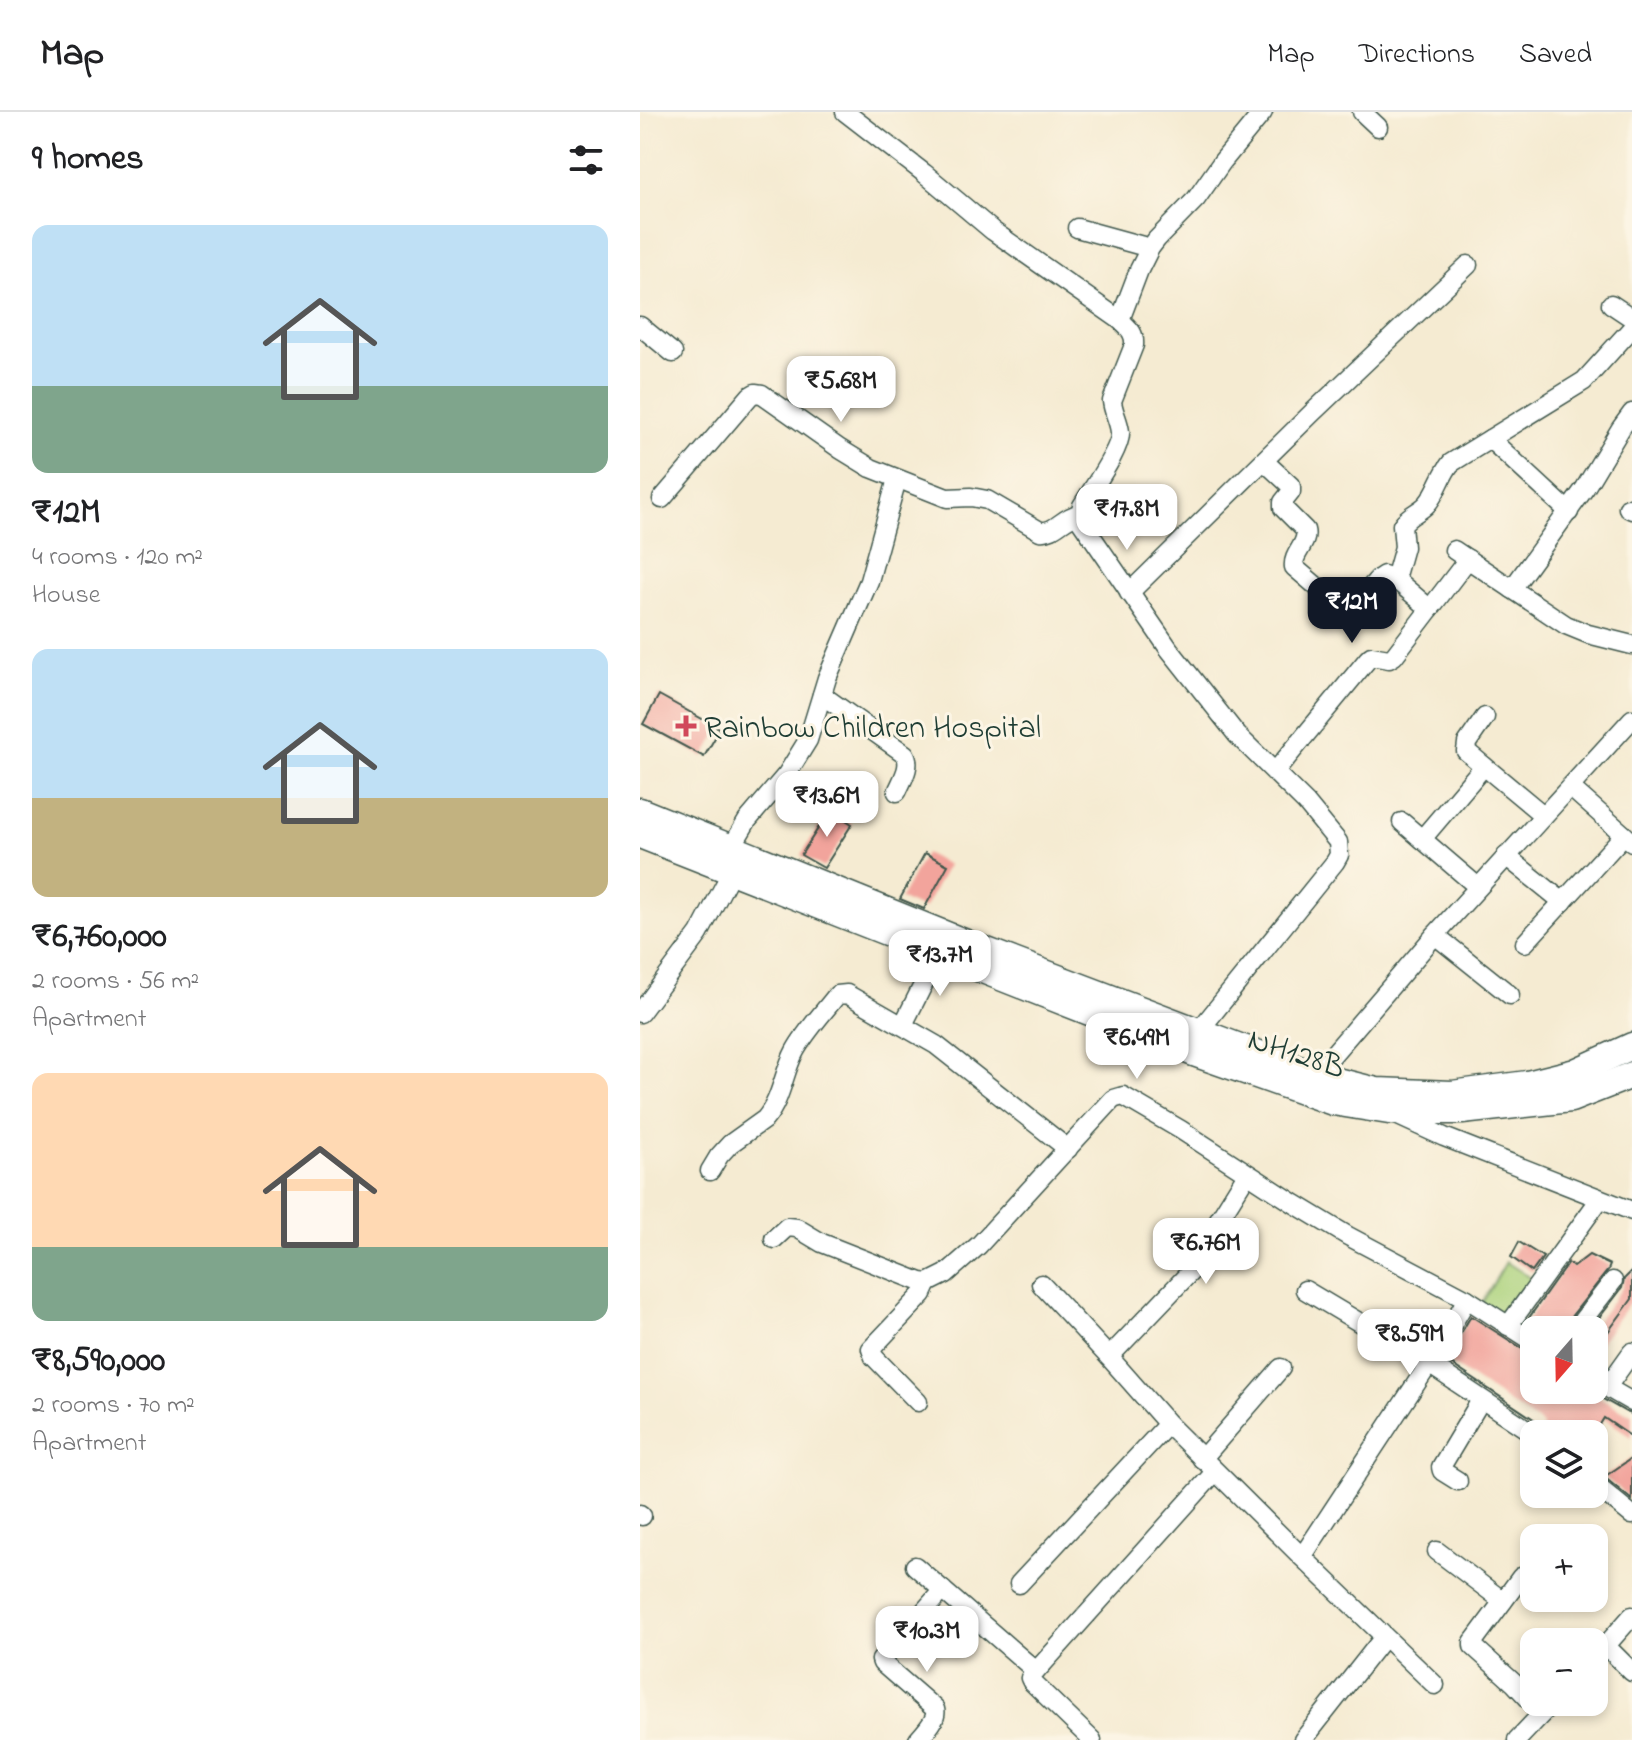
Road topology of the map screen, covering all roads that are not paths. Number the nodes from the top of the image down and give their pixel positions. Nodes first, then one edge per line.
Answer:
1 (845, 112) edge
2 (1263, 112) edge
3 (1362, 112) edge
4 (1378, 127) dead end
5 (1077, 228) dead end
6 (1150, 248) junction
7 (1468, 265) dead end
8 (1611, 304) dead end
9 (1632, 318) edge
10 (1120, 320) junction
11 (640, 326) edge
12 (1632, 328) edge
13 (673, 353) dead end
14 (1632, 413) edge
15 (1490, 439) junction
16 (1264, 461) junction
17 (897, 479) junction
18 (662, 499) dead end
19 (1569, 512) junction
20 (1080, 514) junction
21 (1395, 579) junction
22 (1512, 589) junction
23 (1129, 593) junction
24 (1430, 609) junction
25 (1632, 645) edge
26 (822, 695) junction
27 (1485, 717) dead end
28 (1628, 731) edge
29 (1484, 766) junction
30 (1275, 772) junction
31 (1570, 787) junction
32 (897, 792) dead end
33 (640, 811) edge
34 (1543, 815) junction
35 (1402, 822) dead end
36 (640, 835) edge
37 (1422, 839) junction
38 (1628, 839) edge
39 (1506, 856) junction
40 (731, 859) junction
41 (1478, 887) junction
42 (1563, 902) junction
43 (1435, 935) junction
44 (1525, 943) dead end
45 (939, 953) junction
46 (1510, 995) dead end
47 (640, 1013) edge
48 (903, 1025) junction
49 (1198, 1032) junction
50 (1632, 1046) edge
51 (1316, 1074) junction
52 (1632, 1075) edge
53 (1383, 1101) junction
54 (1068, 1149) junction
55 (710, 1171) dead end
56 (1247, 1174) junction
57 (1600, 1199) junction
58 (1632, 1211) edge
59 (774, 1239) dead end
60 (1613, 1281) dead end
61 (928, 1283) junction
62 (1041, 1284) dead end
63 (1305, 1290) dead end
64 (1467, 1299) junction
65 (1586, 1316) edge
66 (1508, 1326) junction
67 (1520, 1333) edge
68 (1632, 1352) edge
69 (1109, 1357) junction
70 (1429, 1364) junction
71 (1281, 1368) dead end
72 (1608, 1376) edge
73 (1608, 1388) edge
74 (1481, 1400) junction
75 (918, 1402) dead end
76 (1632, 1402) edge
77 (1168, 1424) junction
78 (1520, 1425) edge
79 (1209, 1465) junction
80 (1458, 1481) dead end
81 (1608, 1495) edge
82 (1632, 1515) edge
83 (1437, 1551) dead end
84 (1302, 1557) junction
85 (915, 1566) dead end
86 (1520, 1578) edge
87 (1019, 1584) dead end
88 (943, 1590) junction
89 (1503, 1601) junction
90 (1632, 1616) edge
91 (1384, 1637) junction
92 (1608, 1643) edge
93 (1608, 1657) edge
94 (1036, 1671) junction
95 (1632, 1672) edge
96 (1435, 1685) dead end
97 (1520, 1688) edge
98 (1540, 1716) edge
99 (918, 1740) edge
100 (1092, 1740) edge
101 (1303, 1740) edge
102 (1517, 1740) edge

1 - 10 street
2 - 6 street
3 - 4 street
5 - 6 street
6 - 10 street
7 - 16 street
8 - 9 street
10 - 20 street
11 - 13 street
12 - 15 street
14 - 19 street
15 - 19 street
15 - 21 street
16 - 21 street
16 - 23 street
17 - 18 street
17 - 20 street
17 - 26 street
19 - 22 street
20 - 23 street
21 - 24 street
22 - 24 street
22 - 25 street
23 - 30 street
24 - 30 street
26 - 32 street
26 - 40 street
27 - 29 street
28 - 31 street
29 - 34 street
29 - 37 street
30 - 49 street
31 - 34 street
31 - 38 street
33 - 40 highway
34 - 39 street
35 - 37 street
36 - 40 highway
37 - 41 street
38 - 42 street
39 - 41 street
39 - 42 street
40 - 45 highway, NH128B
40 - 47 street
40 - 49 highway
41 - 43 street
42 - 44 street
43 - 46 street
43 - 51 street
45 - 48 street
45 - 53 highway, NH128B
48 - 54 street
48 - 55 street
49 - 51 highway
50 - 53 highway
51 - 53 highway
52 - 53 highway, NH128B
53 - 57 street
54 - 56 street
54 - 61 street
56 - 64 street
56 - 69 street
57 - 58 street
57 - 66 street
59 - 61 street
60 - 65 street
61 - 75 street
62 - 69 street
63 - 70 street
64 - 66 street
64 - 70 street
66 - 67 street
68 - 72 street
69 - 77 street
70 - 74 street
70 - 84 street
71 - 79 street
73 - 76 street
74 - 78 street
74 - 80 street
77 - 79 street
77 - 87 street
79 - 84 street
79 - 94 street
81 - 82 street
83 - 89 street
84 - 91 street
85 - 88 street
86 - 89 street
88 - 94 street
88 - 99 street
89 - 97 street
90 - 92 street
91 - 96 street
91 - 101 street
93 - 95 street
94 - 100 street
98 - 102 street

